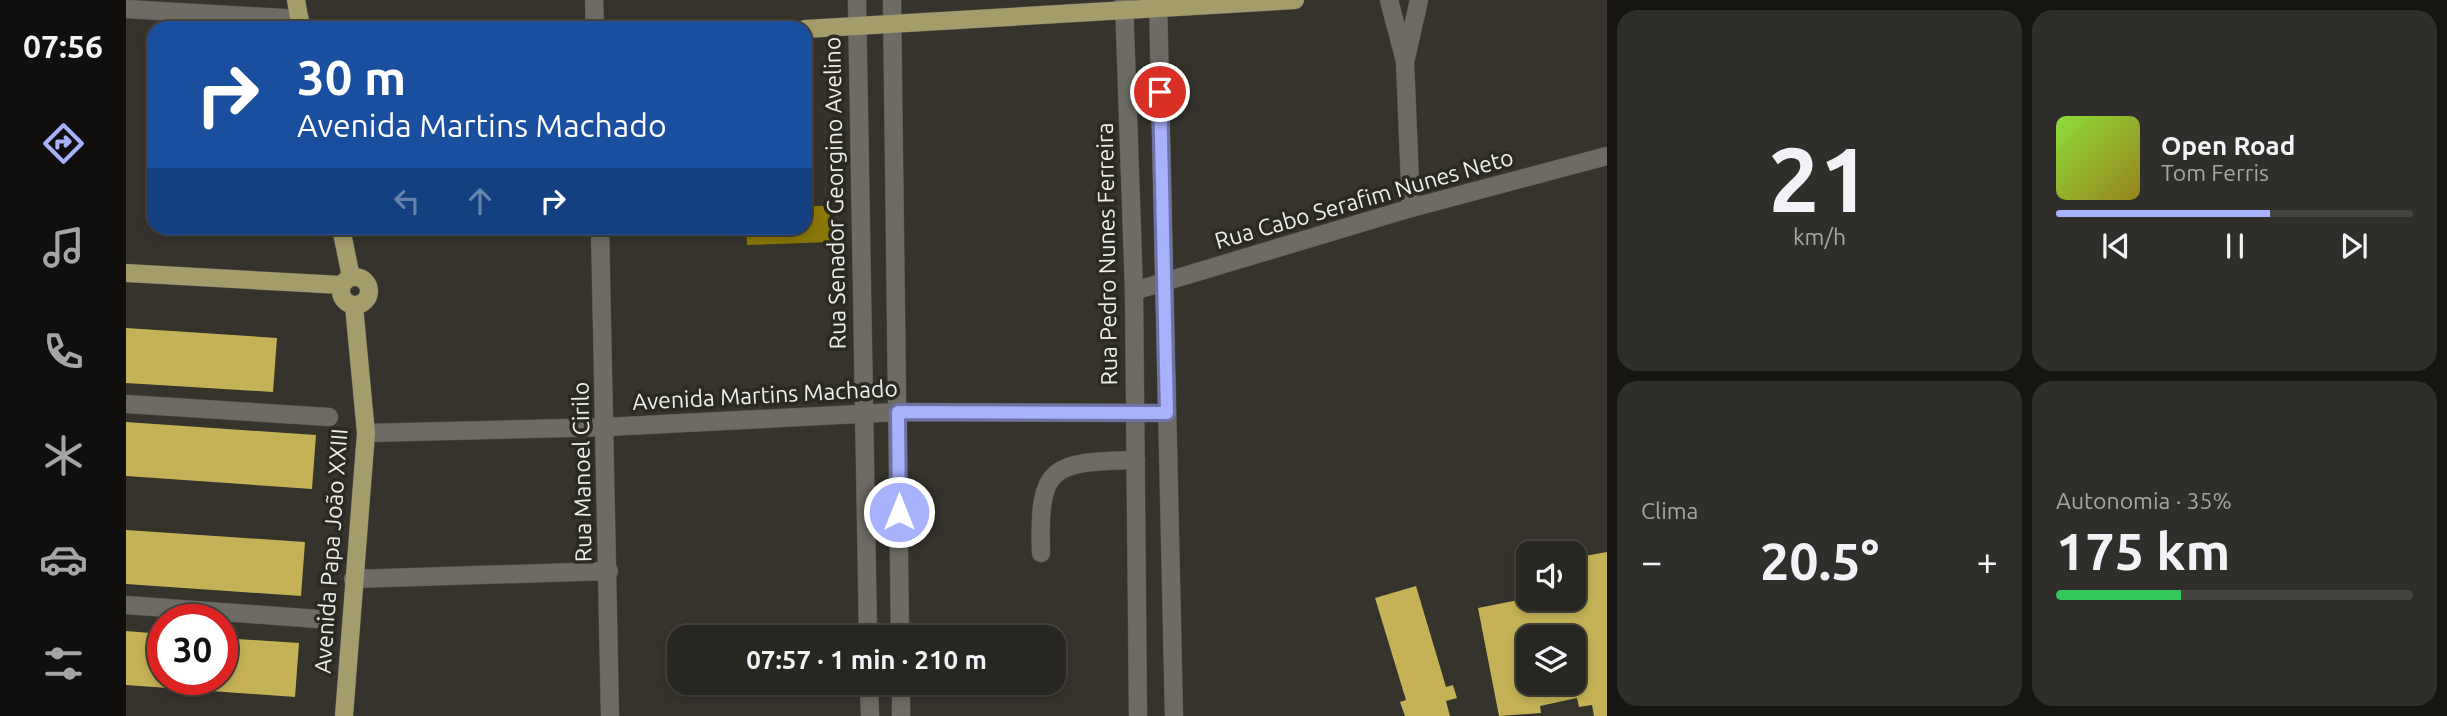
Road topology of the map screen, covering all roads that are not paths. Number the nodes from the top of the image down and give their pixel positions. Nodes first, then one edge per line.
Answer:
1 (296, 0) edge
2 (594, 0) edge
3 (856, 0) edge
4 (892, 0) edge
5 (1295, 0) edge
6 (1389, 0) edge
7 (1419, 0) edge
8 (1158, 5) edge
9 (1124, 6) edge
10 (126, 9) edge
11 (275, 21) edge
12 (300, 21) edge
13 (594, 21) edge
14 (893, 24) junction
15 (857, 26) junction
16 (812, 29) edge
17 (1405, 61) junction
18 (1607, 156) edge
19 (1411, 208) junction
20 (342, 235) edge
21 (600, 235) edge
22 (126, 273) edge
23 (346, 281) junction
24 (1163, 284) junction
25 (1134, 291) junction
26 (126, 404) edge
27 (898, 412) junction
28 (1167, 413) junction
29 (862, 414) junction
30 (1135, 414) junction
31 (329, 417) dead end
32 (606, 427) junction
33 (366, 433) junction
34 (1136, 460) junction
35 (1041, 553) dead end
36 (609, 571) junction
37 (353, 579) junction
38 (126, 605) edge
39 (318, 618) dead end
40 (868, 625) edge
41 (900, 625) edge
42 (869, 695) edge
43 (901, 695) edge
44 (344, 716) edge
45 (610, 716) edge
46 (870, 716) edge
47 (901, 716) edge
48 (1138, 716) edge
49 (1174, 716) edge

1 - 12 main road
2 - 13 street
3 - 15 street, Rua Senador Georgino Avelino
4 - 14 street
5 - 8 main road
6 - 17 street
7 - 17 street
8 - 9 main road
8 - 24 street
9 - 14 main road
9 - 25 street, Rua Pedro Nunes Ferreira
10 - 11 street
14 - 15 main road
14 - 27 street
15 - 16 main road
15 - 29 street, Rua Senador Georgino Avelino
17 - 19 street
18 - 19 street, Rua Cabo Serafim Nunes Neto
19 - 24 street, Rua Cabo Serafim Nunes Neto
20 - 23 main road
21 - 32 street, Rua Manoel Cirilo
22 - 23 main road
23 - 33 main road, Avenida Papa João XXIII
24 - 25 street, Rua Cabo Serafim Nunes Neto
24 - 28 street
25 - 30 street, Rua Pedro Nunes Ferreira
26 - 31 street
27 - 29 street, Avenida Martins Machado
27 - 30 street, Avenida Martins Machado
27 - 41 street
28 - 30 street, Avenida Martins Machado
28 - 49 street
29 - 32 street, Avenida Martins Machado
29 - 40 street, Rua Senador Georgino Avelino
30 - 34 street, Rua Pedro Nunes Ferreira
32 - 33 street, Avenida Martins Machado
32 - 36 street, Rua Manoel Cirilo
33 - 37 main road, Avenida Papa João XXIII
34 - 35 street
34 - 48 street, Rua Pedro Nunes Ferreira
36 - 37 street
36 - 45 street, Rua Manoel Cirilo
37 - 44 main road, Avenida Papa João XXIII
38 - 39 street
42 - 46 street
43 - 47 street

